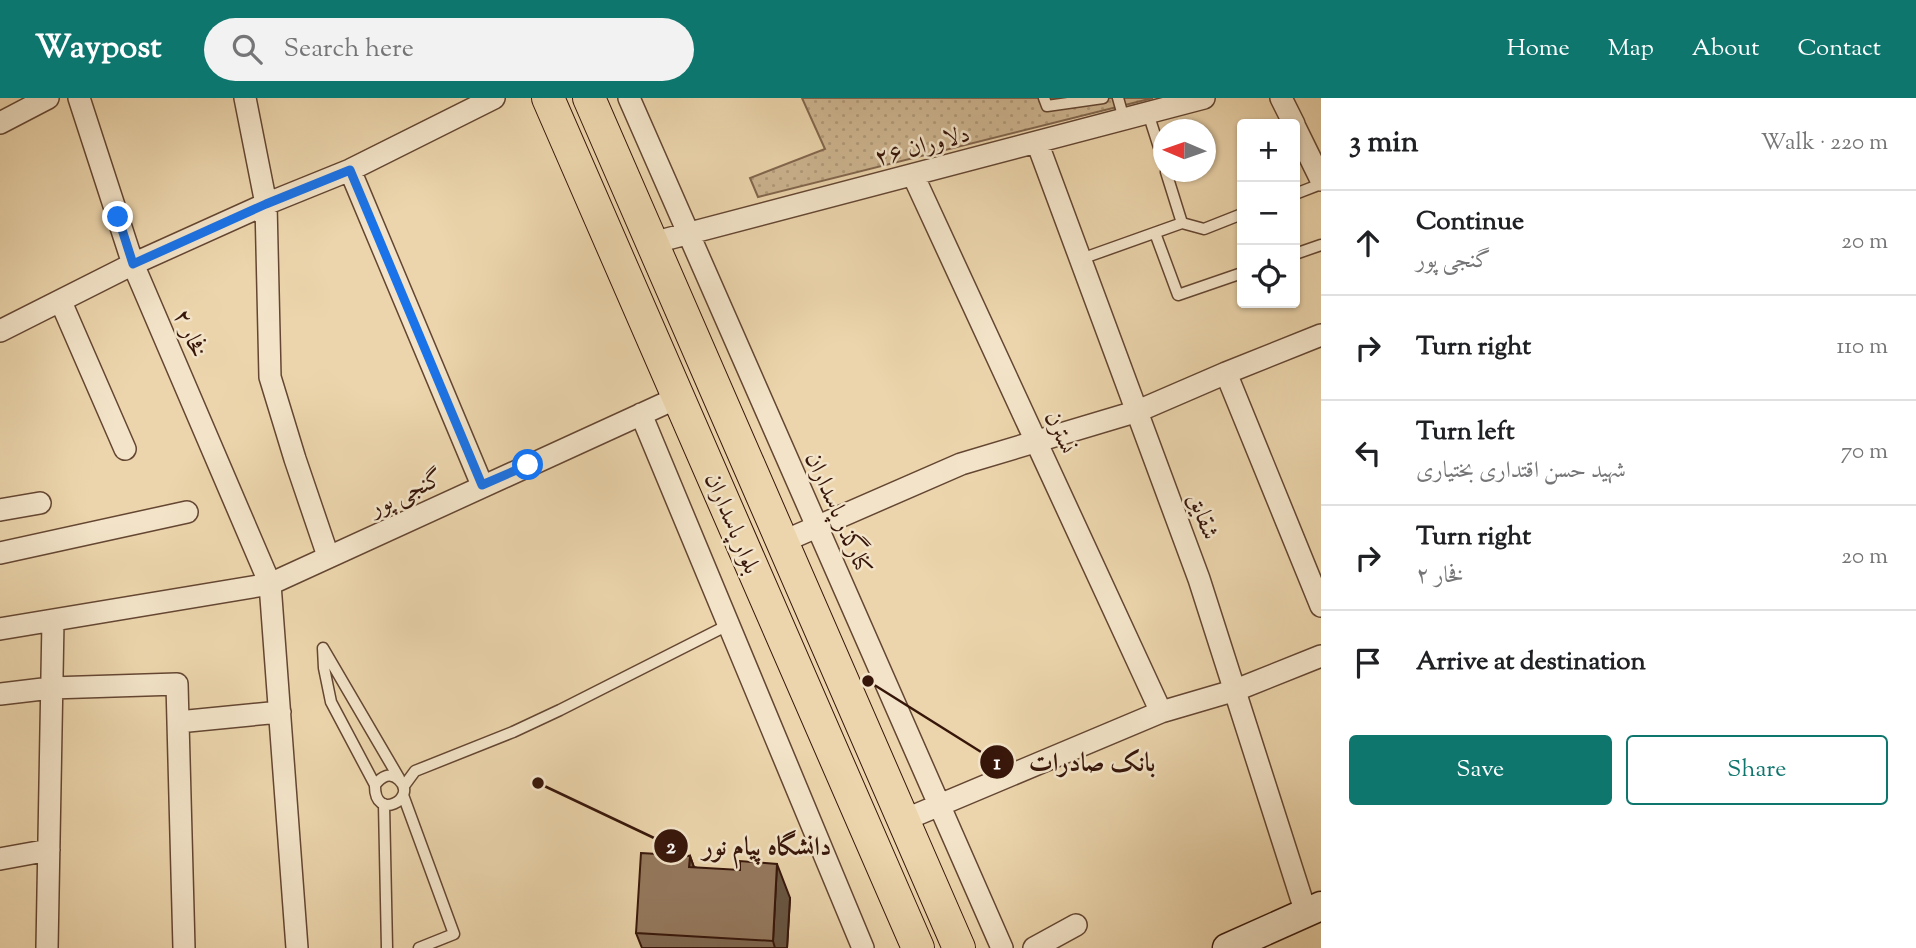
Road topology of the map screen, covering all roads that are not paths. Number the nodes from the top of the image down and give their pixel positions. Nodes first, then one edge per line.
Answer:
1 (48, 98) edge
2 (79, 98) edge
3 (245, 98) edge
4 (494, 98) edge
5 (548, 98) edge
6 (589, 98) edge
7 (629, 98) edge
8 (1044, 98) edge
9 (1103, 98) edge
10 (1118, 98) edge
11 (1204, 98) edge
12 (1281, 98) edge
13 (1148, 113) junction
14 (1124, 119) junction
15 (1291, 119) edge
16 (0, 123) edge
17 (1153, 129) edge
18 (1300, 132) edge
19 (1037, 142) junction
20 (1314, 147) edge
21 (350, 170) junction
22 (913, 175) junction
23 (1169, 182) edge
24 (1321, 182) edge
25 (1300, 192) edge
26 (266, 204) junction
27 (1237, 216) edge
28 (1182, 223) junction
29 (688, 233) junction
30 (1155, 233) junction
31 (652, 243) junction
32 (1321, 245) edge
33 (1300, 252) edge
34 (1081, 259) junction
35 (133, 264) junction
36 (1237, 275) edge
37 (61, 302) junction
38 (0, 331) edge
39 (1321, 335) edge
40 (1226, 373) junction
41 (679, 397) junction
42 (1138, 411) junction
43 (641, 414) junction
44 (1036, 440) junction
45 (125, 449) dead end
46 (482, 485) junction
47 (40, 503) dead end
48 (0, 510) edge
49 (187, 512) dead end
50 (817, 527) junction
51 (782, 542) junction
52 (0, 553) edge
53 (328, 556) junction
54 (270, 584) junction
55 (1321, 606) edge
56 (53, 621) junction
57 (728, 625) junction
58 (0, 629) edge
59 (1321, 656) edge
60 (51, 688) junction
61 (1236, 690) junction
62 (0, 694) edge
63 (280, 712) junction
64 (1161, 712) junction
65 (178, 722) junction
66 (375, 785) junction
67 (402, 787) junction
68 (384, 804) junction
69 (939, 805) junction
70 (904, 820) junction
71 (49, 850) junction
72 (0, 859) edge
73 (1314, 910) edge
74 (1076, 925) dead end
75 (47, 948) edge
76 (184, 948) edge
77 (297, 948) edge
78 (387, 948) edge
79 (419, 948) edge
80 (863, 948) edge
81 (918, 948) edge
82 (959, 948) edge
83 (1002, 948) edge
84 (1034, 948) edge
85 (1227, 948) edge

1 - 16 street
2 - 35 street, فخار ۲
3 - 26 street
4 - 21 street
5 - 41 main road, بلوار پاسداران
6 - 31 main road, بلوار پاسداران
7 - 29 street, کنارگذر پاسداران
8 - 9 lane
10 - 14 lane
11 - 13 street, دلاوران ۲۶
12 - 15 street
13 - 14 street, دلاوران ۲۶
13 - 17 lane
14 - 19 street, دلاوران ۲۶
18 - 20 street
19 - 22 street, دلاوران ۲۶
19 - 34 street, شقایق
20 - 24 street
21 - 26 street
21 - 46 street
22 - 29 street, دلاوران ۲۶
22 - 44 street, نسترن
23 - 28 lane
24 - 25 lane
26 - 35 street
26 - 53 street
27 - 28 lane
28 - 30 lane
29 - 31 street, دلاوران ۲۶
29 - 50 street, کنارگذر پاسداران
30 - 34 lane
30 - 36 lane
31 - 51 main road, بلوار پاسداران
32 - 33 lane
34 - 42 street, شقایق
35 - 37 street
35 - 54 street, فخار ۲
37 - 38 street
37 - 45 street
39 - 40 street
40 - 42 street
40 - 55 street
41 - 43 street, گنجی پور
41 - 81 main road, بلوار پاسداران
42 - 44 street
42 - 61 street, شقایق
43 - 46 street, گنجی پور
43 - 57 street
44 - 50 street
44 - 64 street, نسترن
46 - 53 street, گنجی پور
47 - 48 street
49 - 52 street
50 - 51 street
50 - 69 street, کنارگذر پاسداران
51 - 70 main road, بلوار پاسداران
53 - 54 street, گنجی پور
54 - 56 street, گنجی پور
54 - 63 street, فخار ۲
56 - 58 street, گنجی پور
56 - 60 street
57 - 67 lane
57 - 80 street
59 - 61 street
60 - 62 street
60 - 65 street
60 - 71 street
61 - 64 street
61 - 73 street, شقایق
63 - 65 street
63 - 77 street, فخار ۲
64 - 69 street
65 - 76 street
66 - 67 lane
66 - 67 lane
66 - 68 lane
67 - 68 lane
67 - 79 lane
68 - 78 lane
69 - 70 street
69 - 83 street, کنارگذر پاسداران
70 - 82 main road, بلوار پاسداران
71 - 72 street
71 - 75 street
73 - 85 street
74 - 84 street

